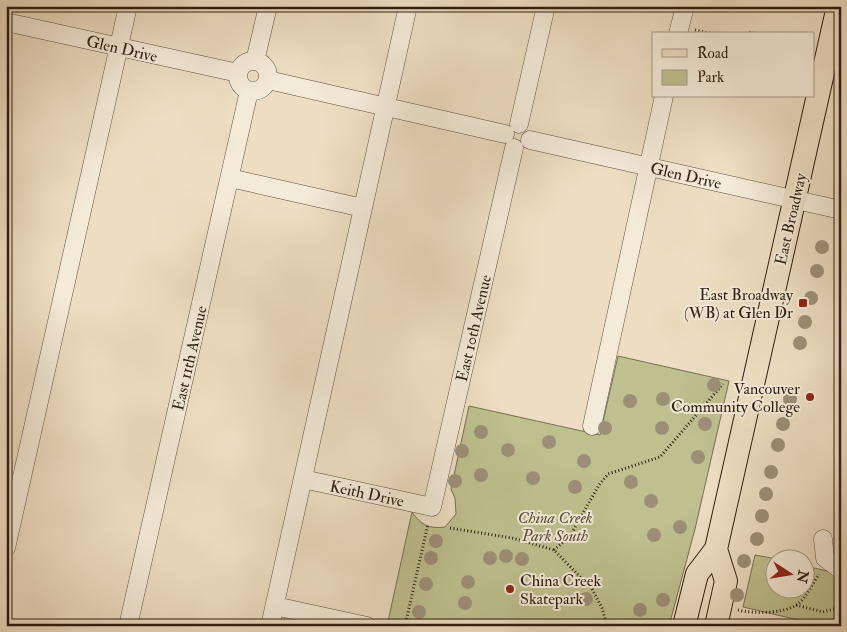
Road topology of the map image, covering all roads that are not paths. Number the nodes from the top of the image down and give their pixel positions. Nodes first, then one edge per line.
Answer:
1 (128, 6) edge
2 (268, 6) edge
3 (408, 6) edge
4 (546, 6) edge
5 (685, 6) edge
6 (838, 6) edge
7 (6, 22) edge
8 (678, 32) edge
9 (119, 47) junction
10 (255, 61) junction
11 (238, 73) junction
12 (268, 80) junction
13 (249, 91) junction
14 (664, 98) edge
15 (385, 107) junction
16 (513, 136) junction
17 (648, 166) junction
18 (230, 178) junction
19 (794, 199) junction
20 (363, 208) junction
21 (841, 210) edge
22 (592, 426) dead end
23 (303, 479) junction
24 (432, 507) joint
25 (823, 539) dead end
26 (6, 548) edge
27 (716, 549) junction
28 (841, 570) edge
29 (275, 606) junction
30 (356, 625) edge
31 (128, 626) edge
32 (270, 626) edge
33 (684, 626) edge
34 (716, 626) edge

1 - 9 street
2 - 10 street
3 - 15 street
4 - 16 street, East 10th Avenue
5 - 8 street
6 - 19 main road, East Broadway
7 - 9 street, Glen Drive
9 - 11 street, Glen Drive
9 - 26 street
10 - 11 street
10 - 12 street
11 - 13 street
12 - 13 street
12 - 15 street
13 - 18 street, East 11th Avenue
14 - 17 street
15 - 16 street
15 - 20 street
16 - 17 street, Glen Drive
16 - 24 street, East 10th Avenue
17 - 19 street, Glen Drive
17 - 22 street
18 - 20 street
18 - 31 street, East 11th Avenue
19 - 21 street, Glen Drive
19 - 27 main road, East Broadway
20 - 23 street
23 - 24 street, Keith Drive
23 - 29 street
25 - 28 street
27 - 33 main road, East Broadway
27 - 34 main road, East Broadway
29 - 30 street
29 - 32 street

